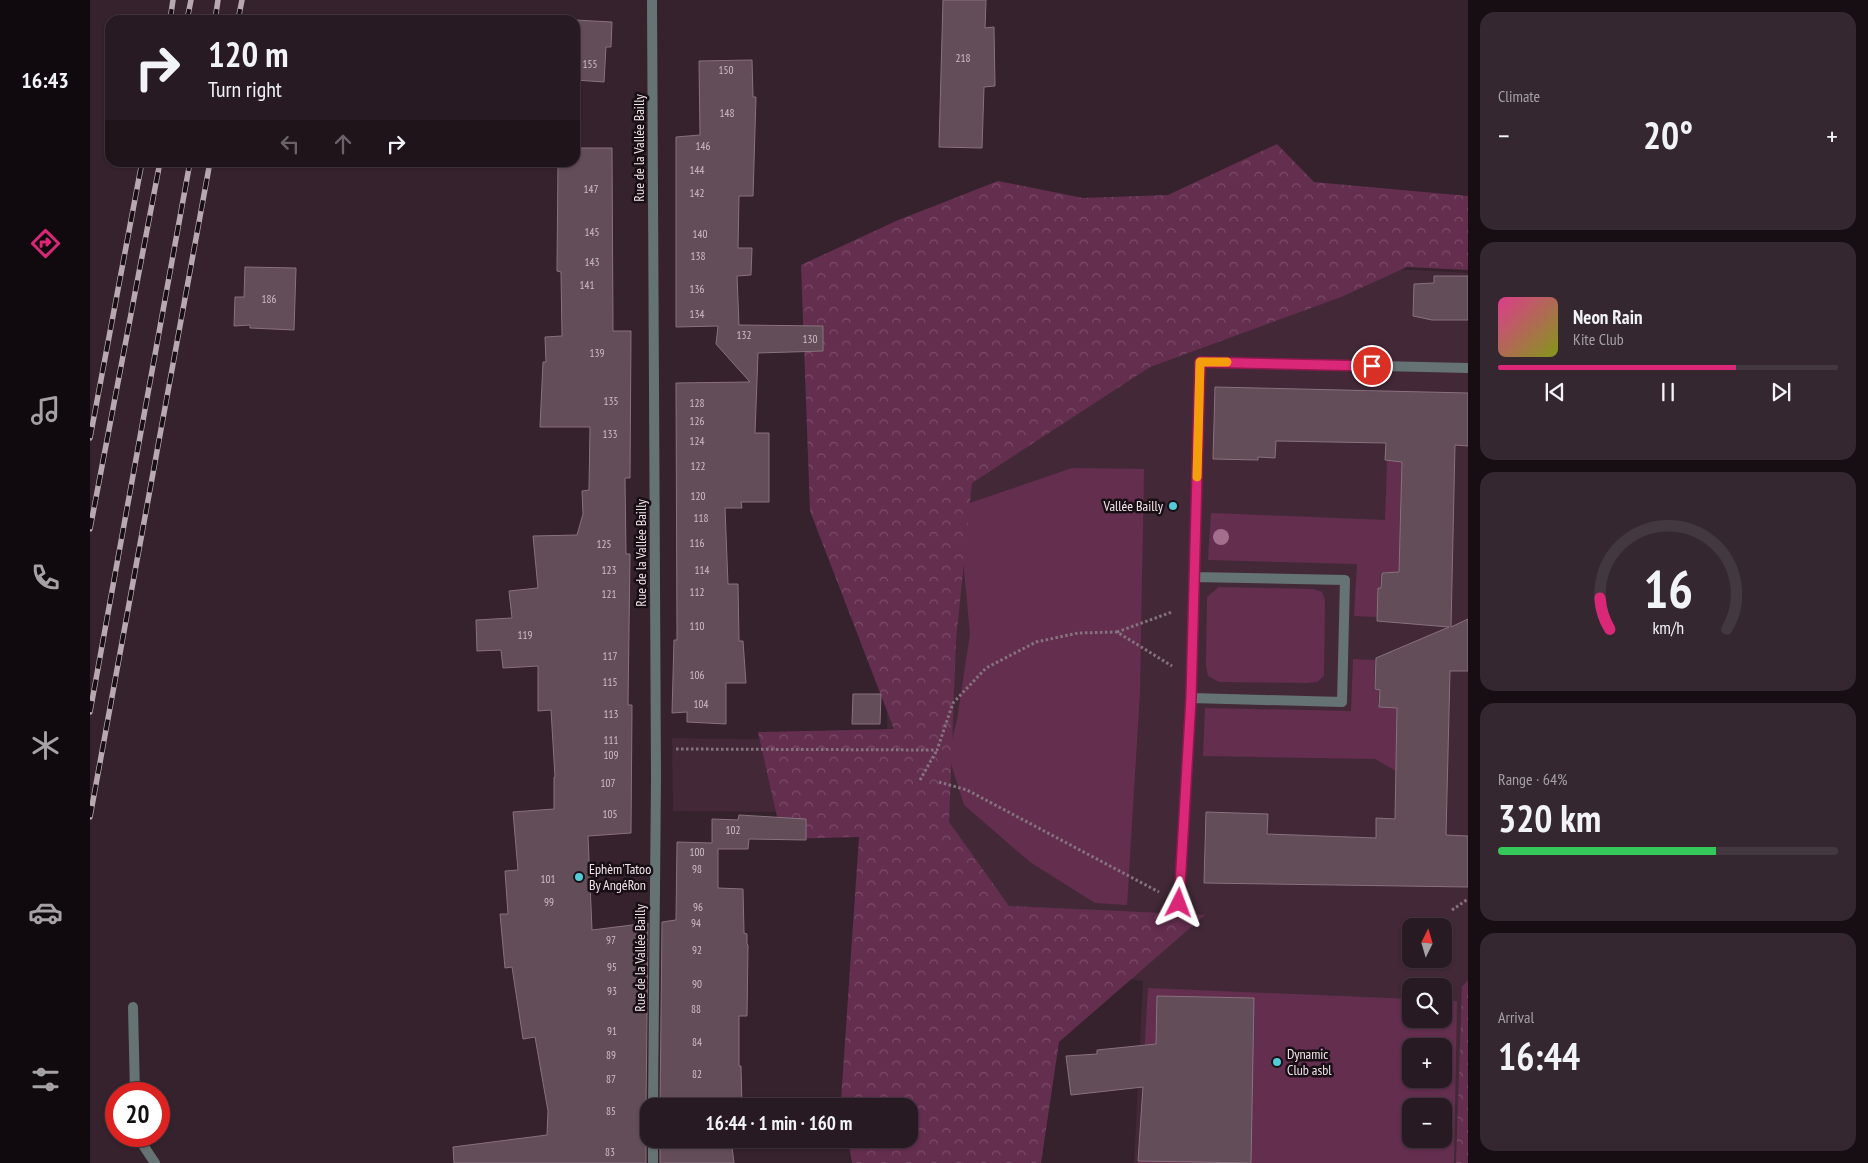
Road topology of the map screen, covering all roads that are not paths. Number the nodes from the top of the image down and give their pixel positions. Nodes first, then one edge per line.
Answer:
1 (652, 0) edge
2 (1468, 368) edge
3 (1194, 576) junction
4 (1191, 698) junction
5 (1179, 903) road end
6 (132, 1007) dead end
7 (135, 1082) edge
8 (653, 1098) edge
9 (144, 1147) edge
10 (653, 1148) edge
11 (155, 1163) edge
12 (653, 1163) edge

1 - 8 street, Rue de la Vallée Bailly
2 - 3 street
3 - 4 street
3 - 4 street
4 - 5 street
6 - 7 street
9 - 11 street
10 - 12 street

